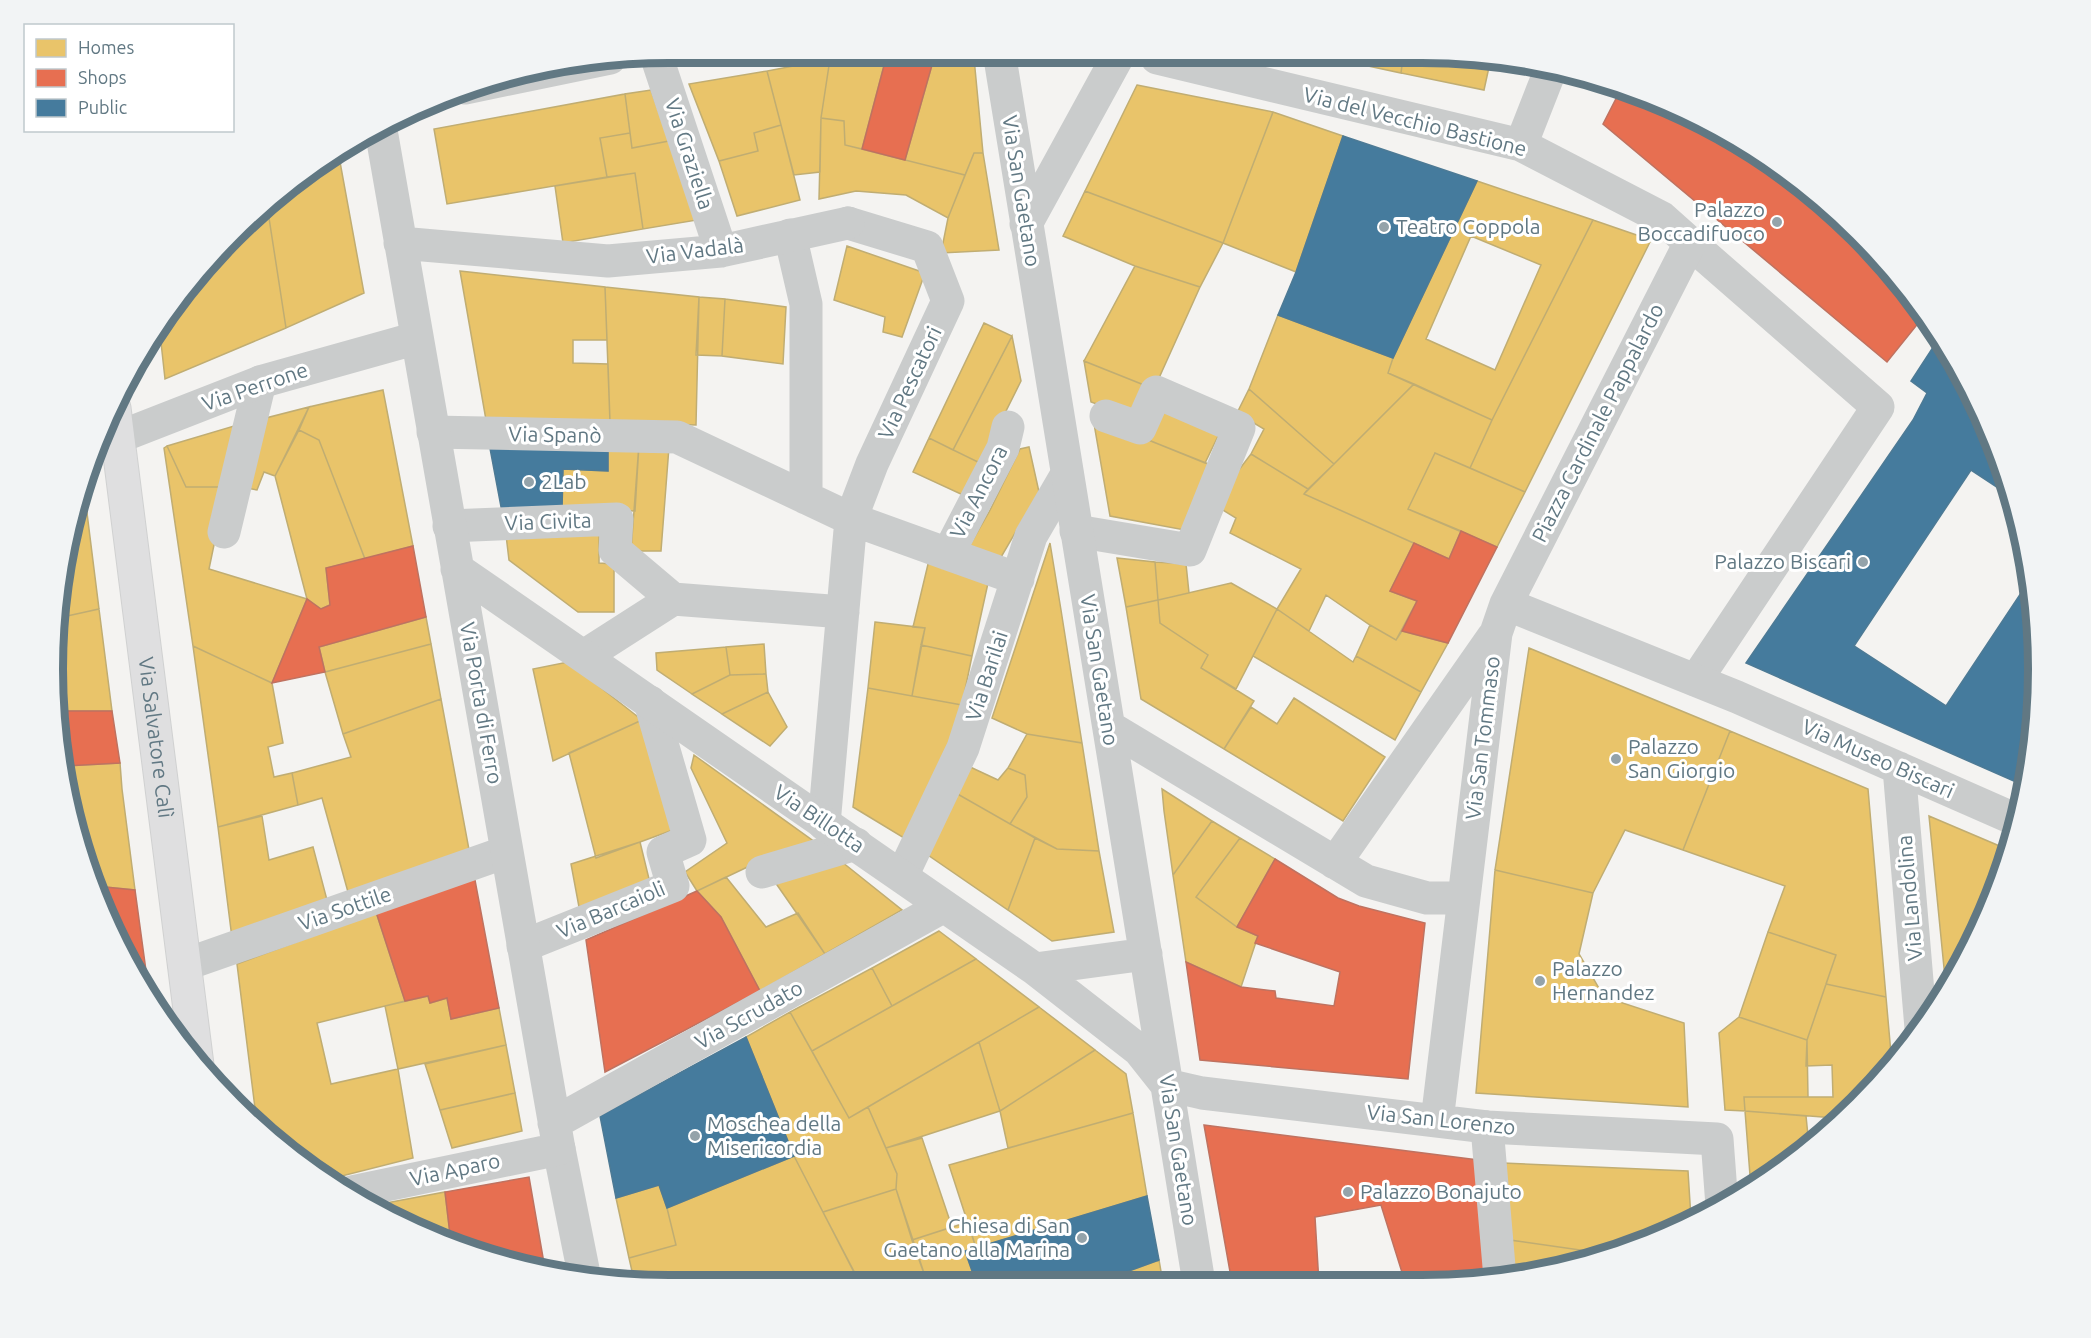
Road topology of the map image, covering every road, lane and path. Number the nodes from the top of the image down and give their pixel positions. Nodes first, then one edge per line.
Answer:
1 (659, 63) edge
2 (1001, 63) edge
3 (1114, 63) edge
4 (1178, 63) edge
5 (1548, 77) edge
6 (382, 135) edge
7 (1521, 145) junction
8 (1026, 224) junction
9 (790, 235) junction
10 (400, 243) junction
11 (1690, 243) junction
12 (721, 250) junction
13 (948, 302) joint
14 (417, 338) junction
15 (260, 382) junction
16 (1106, 416) dead end
17 (1008, 427) dead end
18 (112, 430) edge
19 (433, 432) junction
20 (110, 436) edge
21 (1067, 474) junction
22 (806, 498) junction
23 (851, 519) junction
24 (449, 526) junction
25 (1076, 531) junction
26 (224, 532) dead end
27 (948, 554) junction
28 (457, 569) junction
29 (1018, 579) junction
30 (673, 599) junction
31 (843, 612) junction
32 (1501, 619) junction
33 (584, 656) junction
34 (1696, 680) junction
35 (650, 702) junction
36 (1108, 727) junction
37 (1899, 768) junction
38 (2009, 817) edge
39 (824, 824) junction
40 (856, 844) junction
41 (506, 852) junction
42 (1335, 862) junction
43 (762, 872) dead end
44 (902, 876) junction
45 (1464, 898) junction
46 (944, 906) junction
47 (523, 946) junction
48 (1146, 954) junction
49 (184, 965) junction
50 (1035, 969) junction
51 (1920, 1015) edge
52 (195, 1046) edge
53 (1167, 1085) junction
54 (1437, 1121) junction
55 (1488, 1127) junction
56 (556, 1136) junction
57 (359, 1190) edge
58 (1721, 1196) edge
59 (582, 1269) edge
60 (1499, 1270) edge
61 (1198, 1275) edge

1 - 12 street, Via Graziella
2 - 8 street, Via San Gaetano
3 - 8 street
4 - 7 street, Via del Vecchio Bastione
5 - 7 street
6 - 10 street, Via Porta di Ferro
7 - 11 street, Via del Vecchio Bastione
8 - 21 street, Via San Gaetano
9 - 12 street, Via Vadalà
9 - 13 street, Via Vadalà
9 - 22 street
10 - 12 street, Via Vadalà
10 - 14 street, Via Porta di Ferro
11 - 32 street, Piazza Cardinale Pappalardo
11 - 34 street
13 - 23 street, Via Pescatori
14 - 15 street, Via Perrone
14 - 19 street, Via Porta di Ferro
15 - 18 street, Via Perrone
15 - 26 street
16 - 25 street
17 - 27 street, Via Ancora
19 - 22 street, Via Spanò
19 - 24 street, Via Porta di Ferro
20 - 49 main road, Via Salvatore Calì
21 - 25 street, Via San Gaetano
21 - 29 street, Via Barilai
22 - 23 street
23 - 27 street
23 - 31 street, Via Pescatori
24 - 28 street, Via Porta di Ferro
24 - 30 street, Via Civita
25 - 36 street, Via San Gaetano
27 - 29 street, Via Ancora
28 - 33 street, Via Billotta
28 - 41 street, Via Porta di Ferro
29 - 44 street, Via Barilai
30 - 31 street
30 - 33 street
31 - 39 street, Via Pescatori
32 - 34 street
32 - 42 street, Via San Tommaso
32 - 45 street, Via San Tommaso
33 - 35 street, Via Billotta
34 - 37 street, Via Museo Biscari
35 - 39 street, Via Billotta
35 - 47 street, Via Barcaioli
36 - 42 street
36 - 48 street, Via San Gaetano
37 - 38 street, Via Museo Biscari
37 - 51 street, Via Landolina
39 - 40 street, Via Billotta
40 - 43 street
40 - 44 street, Via Billotta
41 - 47 street, Via Porta di Ferro
41 - 49 street, Via Sottile
42 - 45 street
44 - 46 street, Via Billotta
45 - 54 street, Via San Tommaso
46 - 50 street, Via Billotta
46 - 56 street, Via Scrudato
47 - 56 street, Via Porta di Ferro
48 - 50 street
48 - 53 street, Via San Gaetano
49 - 52 main road, Via Salvatore Calì
50 - 53 street, Via Billotta
53 - 54 street, Via San Lorenzo
53 - 61 street, Via San Gaetano
54 - 55 street, Via San Lorenzo
55 - 58 street, Via San Lorenzo
55 - 60 street
56 - 57 street, Via Aparo
56 - 59 street, Via Porta di Ferro

